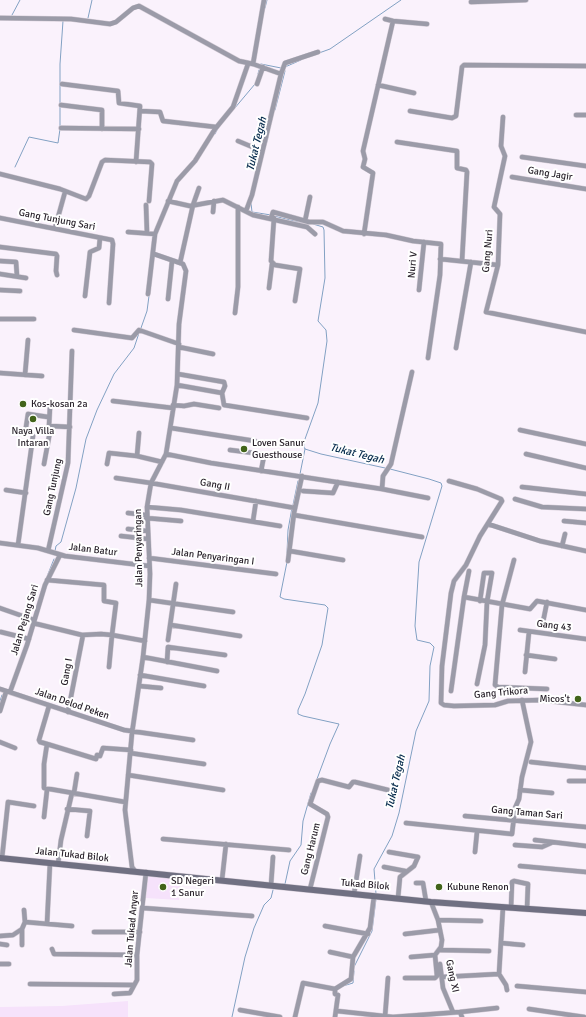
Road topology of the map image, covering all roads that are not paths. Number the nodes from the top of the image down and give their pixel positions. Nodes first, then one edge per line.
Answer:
1 (264, 0) edge
2 (526, 0) edge
3 (471, 2) dead end
4 (0, 18) edge
5 (385, 19) dead end
6 (393, 21) junction
7 (427, 24) dead end
8 (318, 52) dead end
9 (250, 64) junction
10 (586, 66) edge
11 (263, 67) junction
12 (282, 69) junction
13 (62, 84) dead end
14 (257, 84) dead end
15 (378, 85) junction
16 (414, 93) dead end
17 (61, 105) dead end
18 (141, 111) junction
19 (410, 111) dead end
20 (576, 115) dead end
21 (586, 115) edge
22 (503, 117) dead end
23 (61, 128) dead end
24 (216, 128) junction
25 (102, 129) junction
26 (139, 129) junction
27 (238, 141) dead end
28 (397, 142) dead end
29 (262, 151) junction
30 (522, 157) dead end
31 (136, 162) junction
32 (586, 166) edge
33 (0, 174) edge
34 (512, 177) dead end
35 (561, 183) dead end
36 (199, 188) dead end
37 (586, 188) edge
38 (66, 192) junction
39 (310, 197) dead end
40 (214, 200) junction
41 (168, 201) junction
42 (194, 205) junction
43 (238, 207) junction
44 (246, 211) junction
45 (213, 212) dead end
46 (272, 216) junction
47 (0, 218) edge
48 (305, 221) junction
49 (55, 228) junction
50 (128, 232) dead end
51 (147, 233) junction
52 (155, 234) junction
53 (315, 234) dead end
54 (364, 234) junction
55 (100, 238) junction
56 (424, 242) junction
57 (0, 247) edge
58 (154, 254) junction
59 (440, 259) junction
60 (0, 261) edge
61 (172, 261) junction
62 (462, 261) junction
63 (471, 262) junction
64 (180, 263) junction
65 (272, 264) junction
66 (498, 265) junction
67 (0, 274) edge
68 (57, 275) dead end
69 (17, 276) junction
70 (26, 278) dead end
71 (269, 288) dead end
72 (0, 290) edge
73 (420, 290) dead end
74 (20, 291) dead end
75 (148, 294) dead end
76 (85, 296) dead end
77 (168, 299) dead end
78 (295, 300) dead end
79 (109, 302) dead end
80 (235, 313) dead end
81 (0, 319) edge
82 (34, 319) dead end
83 (74, 330) dead end
84 (586, 332) edge
85 (28, 340) dead end
86 (179, 345) junction
87 (456, 348) dead end
88 (72, 351) dead end
89 (213, 354) dead end
90 (428, 358) dead end
91 (412, 372) dead end
92 (0, 373) edge
93 (178, 374) junction
94 (25, 375) junction
95 (42, 376) dead end
96 (177, 385) junction
97 (222, 393) junction
98 (112, 401) dead end
99 (173, 406) junction
100 (50, 407) dead end
101 (219, 408) dead end
102 (48, 417) junction
103 (307, 418) dead end
104 (51, 426) junction
105 (26, 427) dead end
106 (70, 427) junction
107 (170, 428) junction
108 (520, 430) dead end
109 (139, 433) dead end
110 (33, 436) dead end
111 (255, 442) dead end
112 (586, 444) edge
113 (230, 450) dead end
114 (166, 454) junction
115 (526, 454) dead end
116 (137, 456) junction
117 (162, 462) junction
118 (44, 464) dead end
119 (107, 464) dead end
120 (586, 468) edge
121 (261, 471) junction
122 (302, 476) junction
123 (116, 478) dead end
124 (449, 481) dead end
125 (338, 482) junction
126 (151, 483) junction
127 (522, 487) dead end
128 (382, 489) junction
129 (6, 490) dead end
130 (303, 492) dead end
131 (26, 493) junction
132 (586, 494) edge
133 (428, 498) dead end
134 (515, 499) dead end
135 (256, 502) junction
136 (147, 507) junction
137 (293, 508) junction
138 (586, 509) edge
139 (128, 512) dead end
140 (294, 515) junction
141 (146, 516) junction
142 (181, 521) dead end
143 (253, 521) junction
144 (564, 521) dead end
145 (586, 523) edge
146 (488, 524) junction
147 (280, 526) dead end
148 (128, 529) dead end
149 (147, 531) junction
150 (565, 534) dead end
151 (120, 536) dead end
152 (422, 537) dead end
153 (148, 539) junction
154 (0, 543) edge
155 (18, 545) junction
156 (562, 546) junction
157 (48, 551) junction
158 (290, 551) junction
159 (586, 551) edge
160 (60, 555) junction
161 (149, 558) junction
162 (343, 560) dead end
163 (514, 560) dead end
164 (288, 561) dead end
165 (149, 566) junction
166 (469, 571) dead end
167 (276, 574) dead end
168 (46, 580) junction
169 (176, 584) dead end
170 (464, 597) junction
171 (149, 600) junction
172 (480, 601) junction
173 (487, 602) junction
174 (547, 602) junction
175 (175, 603) junction
176 (502, 605) junction
177 (0, 608) edge
178 (586, 610) edge
179 (234, 612) dead end
180 (34, 622) junction
181 (543, 622) dead end
182 (171, 625) junction
183 (520, 630) dead end
184 (1, 632) edge
185 (529, 632) junction
186 (83, 635) junction
187 (112, 635) junction
188 (240, 636) dead end
189 (29, 639) junction
190 (586, 639) edge
191 (168, 640) dead end
192 (145, 641) junction
193 (225, 655) dead end
194 (526, 655) junction
195 (143, 657) junction
196 (555, 659) dead end
197 (167, 662) junction
198 (109, 667) dead end
199 (217, 671) dead end
200 (525, 672) dead end
201 (140, 675) junction
202 (478, 684) dead end
203 (139, 686) junction
204 (204, 686) dead end
205 (161, 688) dead end
206 (0, 689) edge
207 (547, 689) dead end
208 (451, 691) dead end
209 (8, 692) junction
210 (522, 700) junction
211 (586, 705) edge
212 (49, 706) junction
213 (0, 711) edge
214 (68, 712) junction
215 (132, 733) junction
216 (192, 740) dead end
217 (0, 742) edge
218 (47, 744) junction
219 (15, 748) dead end
220 (131, 752) junction
221 (531, 762) dead end
222 (204, 764) dead end
223 (586, 768) edge
224 (77, 774) dead end
225 (128, 775) junction
226 (569, 781) dead end
227 (586, 781) edge
228 (47, 790) junction
229 (223, 790) dead end
230 (388, 790) dead end
231 (520, 790) junction
232 (73, 793) junction
233 (552, 793) dead end
234 (126, 802) junction
235 (34, 806) dead end
236 (67, 809) junction
237 (466, 816) dead end
238 (44, 817) dead end
239 (514, 820) junction
240 (406, 823) dead end
241 (586, 827) edge
242 (477, 832) junction
243 (87, 836) dead end
244 (163, 839) dead end
245 (535, 840) dead end
246 (551, 843) junction
247 (226, 844) junction
248 (515, 845) dead end
249 (586, 846) edge
250 (289, 850) dead end
251 (389, 852) dead end
252 (475, 852) dead end
253 (360, 856) dead end
254 (273, 857) dead end
255 (1, 858) edge
256 (50, 863) junction
257 (58, 864) junction
258 (520, 866) dead end
259 (384, 867) dead end
260 (133, 870) junction
261 (406, 871) junction
262 (145, 872) junction
263 (586, 872) edge
264 (222, 880) junction
265 (416, 883) dead end
266 (271, 885) junction
267 (310, 889) junction
268 (354, 894) junction
269 (376, 896) junction
270 (398, 898) junction
271 (428, 901) junction
272 (503, 907) junction
273 (143, 908) junction
274 (511, 908) junction
275 (527, 909) junction
276 (24, 910) dead end
277 (586, 913) edge
278 (252, 916) dead end
279 (438, 920) junction
280 (481, 921) dead end
281 (25, 922) junction
282 (46, 924) junction
283 (72, 926) dead end
284 (325, 926) dead end
285 (22, 929) junction
286 (440, 930) junction
287 (94, 932) dead end
288 (140, 932) junction
289 (368, 934) junction
290 (405, 934) dead end
291 (0, 936) edge
292 (501, 943) junction
293 (0, 944) edge
294 (7, 945) dead end
295 (22, 945) dead end
296 (523, 945) dead end
297 (52, 949) dead end
298 (489, 951) dead end
299 (330, 952) dead end
300 (438, 953) junction
301 (137, 955) junction
302 (354, 957) junction
303 (411, 957) dead end
304 (0, 964) edge
305 (9, 964) dead end
306 (498, 974) junction
307 (442, 977) junction
308 (388, 978) dead end
309 (405, 978) dead end
310 (30, 984) dead end
311 (133, 985) junction
312 (518, 986) dead end
313 (335, 989) junction
314 (507, 990) dead end
315 (586, 992) edge
316 (114, 994) dead end
317 (497, 1008) dead end
318 (529, 1009) dead end
319 (240, 1010) dead end
320 (337, 1011) junction
321 (453, 1012) junction
322 (460, 1012) junction
323 (280, 1017) edge
324 (295, 1017) edge
325 (336, 1017) edge
326 (385, 1017) edge
327 (393, 1017) edge
328 (462, 1017) edge
329 (584, 1017) edge

1 - 9 street
2 - 3 street
4 - 9 street
5 - 6 street
6 - 7 street
6 - 15 street
8 - 12 street
9 - 11 street
9 - 24 street
10 - 19 street
11 - 12 street
11 - 14 street
12 - 29 street
13 - 18 street
15 - 16 street
15 - 54 street
17 - 25 street
18 - 24 street
18 - 26 street
20 - 21 street
22 - 66 street, Gang Nuri
23 - 25 street
24 - 41 street
25 - 26 street
26 - 31 street
27 - 29 street
28 - 62 street
29 - 44 street
30 - 32 street
31 - 38 street
31 - 51 street
33 - 38 street
34 - 37 street, Gang Jagir
35 - 37 street, Gang Jagir
36 - 42 street
38 - 49 street
39 - 48 street
40 - 42 street
40 - 43 street
40 - 45 street
41 - 42 street
41 - 52 street
42 - 64 street
43 - 44 street
43 - 80 street
44 - 46 street
46 - 48 street
46 - 53 street
46 - 65 street
47 - 49 street, Gang Tunjung Sari
48 - 54 street
49 - 55 street, Gang Tunjung Sari
50 - 51 street
51 - 52 street
52 - 58 street
54 - 56 street
55 - 76 street
55 - 79 street, Gang Tunjung Sari
56 - 59 street
56 - 73 street, Nuri V
57 - 68 street
58 - 61 street
58 - 75 street
59 - 62 street
59 - 90 street
60 - 69 street
61 - 64 street
61 - 77 street
62 - 63 street
63 - 66 street
63 - 87 street
64 - 86 street, Jalan Penyaringan
65 - 71 street
65 - 78 street
66 - 84 street, Gang Nuri
67 - 69 street
69 - 70 street
72 - 74 street
81 - 82 street
83 - 86 street
85 - 94 street
86 - 89 street
86 - 93 street, Jalan Penyaringan
88 - 106 street, Gang Tunjung
91 - 128 street
92 - 94 street
93 - 96 street, Jalan Penyaringan
93 - 97 street
94 - 95 street
96 - 97 street
96 - 99 street, Jalan Penyaringan
97 - 103 street
98 - 99 street
99 - 101 street
99 - 107 street, Jalan Penyaringan
100 - 102 street, Gang Tunjung
102 - 104 street, Gang Tunjung
102 - 105 street
104 - 106 street
104 - 118 street, Gang Tunjung
106 - 157 street, Gang Tunjung
107 - 111 street
107 - 114 street, Jalan Penyaringan
108 - 112 street
109 - 116 street
110 - 131 street
113 - 121 street
114 - 117 street, Jalan Penyaringan
114 - 121 street
115 - 120 street
116 - 117 street
116 - 119 street
117 - 126 street, Jalan Penyaringan
121 - 122 street
122 - 125 street
122 - 137 street
123 - 126 street, Gang II
124 - 146 street
125 - 128 street
125 - 130 street
126 - 135 street, Gang II
126 - 136 street, Jalan Penyaringan
127 - 132 street
128 - 133 street
129 - 131 street
131 - 155 street
134 - 138 street
135 - 137 street, Gang II
135 - 143 street
136 - 141 street, Jalan Penyaringan
136 - 143 street
137 - 140 street
139 - 141 street
140 - 152 street
140 - 158 street
141 - 142 street
141 - 149 street, Jalan Penyaringan
143 - 147 street
144 - 145 street
146 - 156 street
146 - 210 street, Gang Trikora
148 - 149 street
149 - 153 street, Jalan Penyaringan
150 - 156 street
151 - 153 street
153 - 161 street, Jalan Penyaringan
154 - 155 street, Jalan Batur
155 - 157 street, Jalan Batur
156 - 159 street
157 - 160 street, Jalan Batur
158 - 162 street
158 - 164 street
160 - 165 street, Jalan Batur
160 - 168 street, Jalan Pejang Sari
161 - 165 street, Jalan Penyaringan
161 - 167 street, Jalan Penyaringan I
163 - 176 street
165 - 171 street, Jalan Penyaringan
166 - 170 street
168 - 180 street, Jalan Pejang Sari
168 - 187 street
169 - 175 street
170 - 172 street
170 - 208 street
171 - 175 street
171 - 192 street, Jalan Penyaringan
172 - 173 street
172 - 173 street
173 - 176 street
173 - 202 street
174 - 176 street
174 - 178 street
174 - 181 street
175 - 179 street
175 - 182 street
176 - 207 street
177 - 180 street
180 - 186 street
180 - 189 street, Jalan Pejang Sari
182 - 188 street
182 - 191 street
183 - 185 street, Gang 43
184 - 189 street
185 - 190 street, Gang 43
185 - 194 street
186 - 187 street
186 - 214 street, Gang I
187 - 192 street
187 - 198 street
189 - 209 street, Jalan Pejang Sari
192 - 195 street, Jalan Penyaringan
193 - 197 street
194 - 196 street
194 - 200 street
195 - 197 street
195 - 201 street, Jalan Penyaringan
197 - 199 street
201 - 203 street, Jalan Penyaringan
201 - 204 street
203 - 205 street
203 - 215 street, Jalan Penyaringan
206 - 209 street, Jalan Delod Peken
209 - 212 street, Jalan Delod Peken
209 - 213 street, Jalan Pejang Sari
210 - 211 street, Gang Trikora
210 - 231 street
212 - 214 street, Jalan Delod Peken
212 - 218 street
214 - 215 street, Jalan Delod Peken
215 - 216 street, Jalan Delod Peken
215 - 220 street, Jalan Penyaringan
217 - 219 street
218 - 220 street
218 - 228 street
220 - 222 street
220 - 225 street, Jalan Penyaringan
221 - 223 street
224 - 232 street
225 - 229 street
225 - 234 street, Jalan Penyaringan
226 - 227 street
228 - 232 street
228 - 238 street
230 - 267 street, Gang Harum
231 - 233 street
231 - 239 street
232 - 234 street
232 - 236 street
234 - 260 street, Jalan Penyaringan
235 - 255 street
236 - 243 street
236 - 257 street
237 - 239 street, Gang Taman Sari
239 - 241 street, Gang Taman Sari
239 - 242 street
240 - 242 street
242 - 252 street
244 - 247 street
245 - 246 street
246 - 248 street
246 - 249 street
247 - 250 street
247 - 264 street
251 - 261 street
253 - 268 street
254 - 266 street
255 - 256 street, Jalan Tukad Bilok
256 - 257 street, Jalan Tukad Bilok
256 - 282 street
257 - 260 street, Jalan Tukad Bilok
258 - 263 street
259 - 261 street
260 - 262 street, Jalan Tukad Bilok
261 - 270 street
262 - 264 street, Tukad Bilok
262 - 273 street, Jalan Tukad Anyar
264 - 266 street, Tukad Bilok
265 - 271 street
266 - 267 street, Tukad Bilok
267 - 268 street, Tukad Bilok
268 - 269 street, Tukad Bilok
269 - 270 street, Tukad Bilok
269 - 289 street
270 - 271 street, Tukad Bilok
271 - 272 street, Tukad Bilok
271 - 279 street
272 - 274 street, Tukad Bilok
272 - 292 street
273 - 278 street
273 - 288 street, Jalan Tukad Anyar
274 - 275 street, Tukad Bilok
274 - 275 street
275 - 277 street, Tukad Bilok
276 - 281 street
279 - 280 street
279 - 286 street
281 - 282 street
281 - 285 street
282 - 283 street
284 - 289 street
285 - 291 street
285 - 295 street
286 - 290 street
286 - 300 street
287 - 288 street
288 - 301 street, Jalan Tukad Anyar
289 - 302 street
292 - 296 street
292 - 306 street
293 - 294 street
297 - 301 street
298 - 300 street
299 - 302 street
300 - 303 street
300 - 307 street, Gang XI
300 - 309 street
301 - 311 street, Jalan Tukad Anyar
302 - 313 street
304 - 305 street
306 - 307 street
306 - 314 street
307 - 321 street, Gang XI
308 - 326 street
310 - 311 street
311 - 316 street
312 - 315 street
313 - 320 street
313 - 324 street
317 - 322 street
318 - 329 street
319 - 323 street
320 - 325 street
320 - 326 street
321 - 322 street
321 - 327 street
322 - 328 street
326 - 327 street

